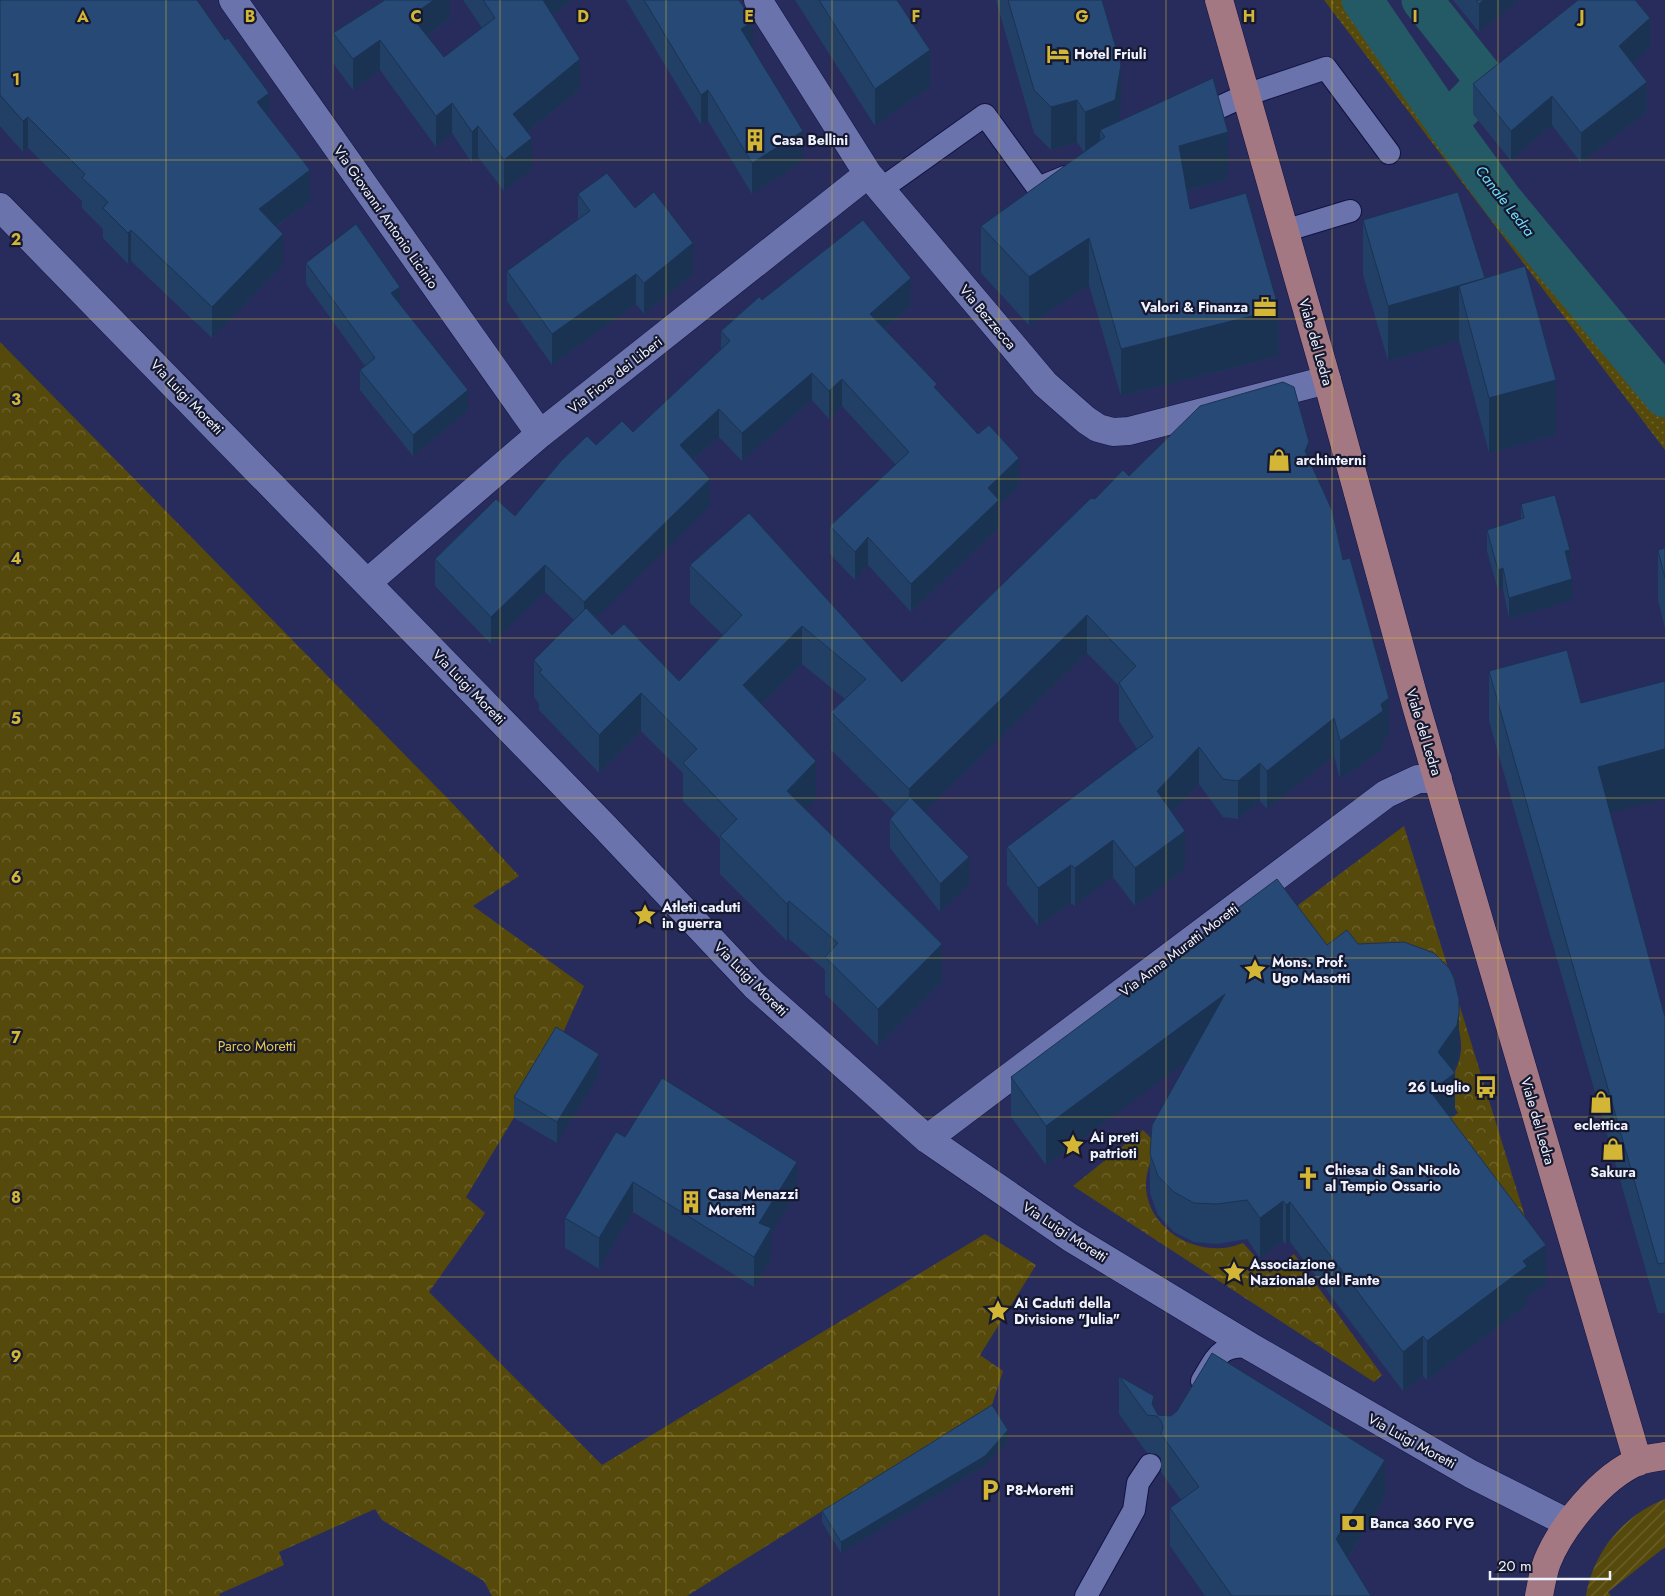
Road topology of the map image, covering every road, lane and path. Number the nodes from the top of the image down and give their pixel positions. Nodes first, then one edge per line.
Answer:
1 (233, 0) edge
2 (758, 0) edge
3 (1219, 0) edge
4 (1246, 95) junction
5 (1170, 130) edge
6 (1389, 153) dead end
7 (1084, 169) edge
8 (874, 182) junction
9 (0, 207) edge
10 (1350, 211) dead end
11 (1284, 231) junction
12 (1327, 380) junction
13 (540, 434) junction
14 (368, 582) junction
15 (1438, 778) junction
16 (927, 1139) junction
17 (1251, 1347) junction
18 (1190, 1400) edge
19 (1665, 1456) edge
20 (1638, 1462) junction
21 (1150, 1465) dead end
22 (1568, 1523) junction
23 (1547, 1562) junction
24 (1086, 1596) edge
25 (1531, 1596) edge
26 (1539, 1596) edge

1 - 13 street, Via Giovanni Antonio Licinio
2 - 8 street, Via Bezzecca
3 - 4 main road, Viale del Ledra
4 - 5 lane
4 - 6 lane
4 - 11 main road, Viale del Ledra
7 - 8 lane
8 - 12 street, Via Bezzecca
8 - 13 street, Via Fiore dei Liberi
9 - 14 street, Via Luigi Moretti
10 - 11 lane
11 - 12 main road, Viale del Ledra
12 - 15 main road, Viale del Ledra
13 - 14 street, Via Fiore dei Liberi
14 - 16 street, Via Luigi Moretti
15 - 16 street, Via Anna Muratti Moretti
15 - 20 main road, Viale del Ledra
16 - 17 street, Via Luigi Moretti
17 - 18 lane
17 - 22 street, Via Luigi Moretti
19 - 20 main road
20 - 22 main road
21 - 24 lane
22 - 23 main road
23 - 25 main road
23 - 26 main road

